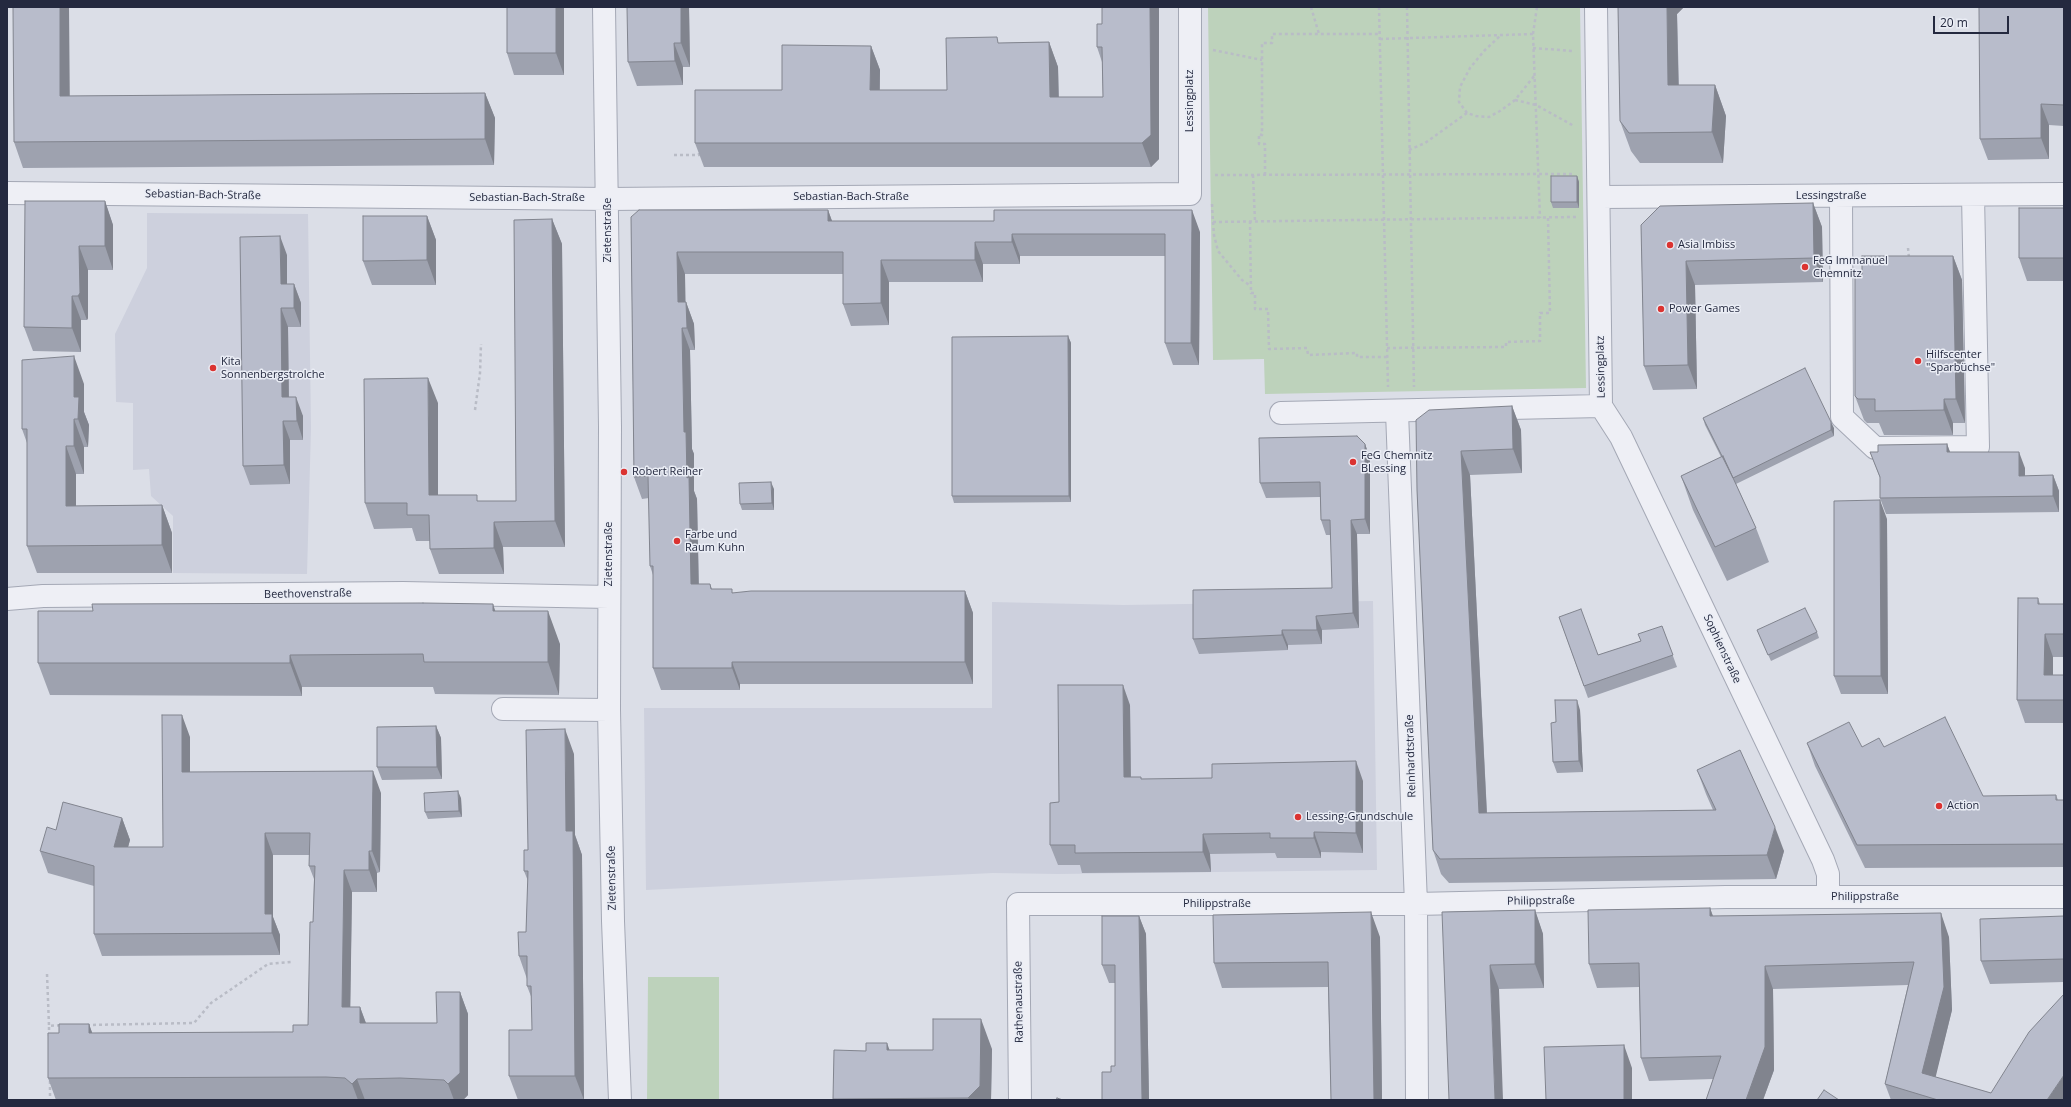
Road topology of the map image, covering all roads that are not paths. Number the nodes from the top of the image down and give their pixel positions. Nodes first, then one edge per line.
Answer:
1 (604, 7) edge
2 (1190, 7) edge
3 (1596, 7) edge
4 (1190, 185) joint
5 (7, 193) edge
6 (2064, 194) edge
7 (1973, 195) junction
8 (1841, 196) junction
9 (608, 198) junction
10 (1599, 207) junction
11 (1601, 406) junction
12 (1400, 412) junction
13 (1281, 413) dead end
14 (609, 597) junction
15 (7, 599) edge
16 (503, 709) dead end
17 (609, 710) junction
18 (1828, 897) junction
19 (2064, 898) edge
20 (1018, 904) joint
21 (1416, 904) junction
22 (620, 1100) edge
23 (1020, 1100) edge
24 (1417, 1100) edge

1 - 9 street, Zietenstraße
2 - 4 street, Lessingplatz
3 - 10 street, Lessingplatz
4 - 9 street, Sebastian-Bach-Straße
5 - 9 street, Sebastian-Bach-Straße
6 - 7 street, Lessingstraße
7 - 8 street, Lessingstraße
7 - 8 street
8 - 10 street, Lessingstraße
9 - 14 street, Zietenstraße
10 - 11 street, Lessingplatz
11 - 12 street, Lessingplatz
11 - 18 street, Sophienstraße
12 - 13 street, Lessingplatz
12 - 21 street, Reinhardtstraße
14 - 15 street, Beethovenstraße
14 - 17 street, Zietenstraße
16 - 17 street
17 - 22 street, Zietenstraße
18 - 19 street, Philippstraße
18 - 21 street, Philippstraße
20 - 21 street, Philippstraße
20 - 23 street, Rathenaustraße
21 - 24 street, Reinhardtstraße

